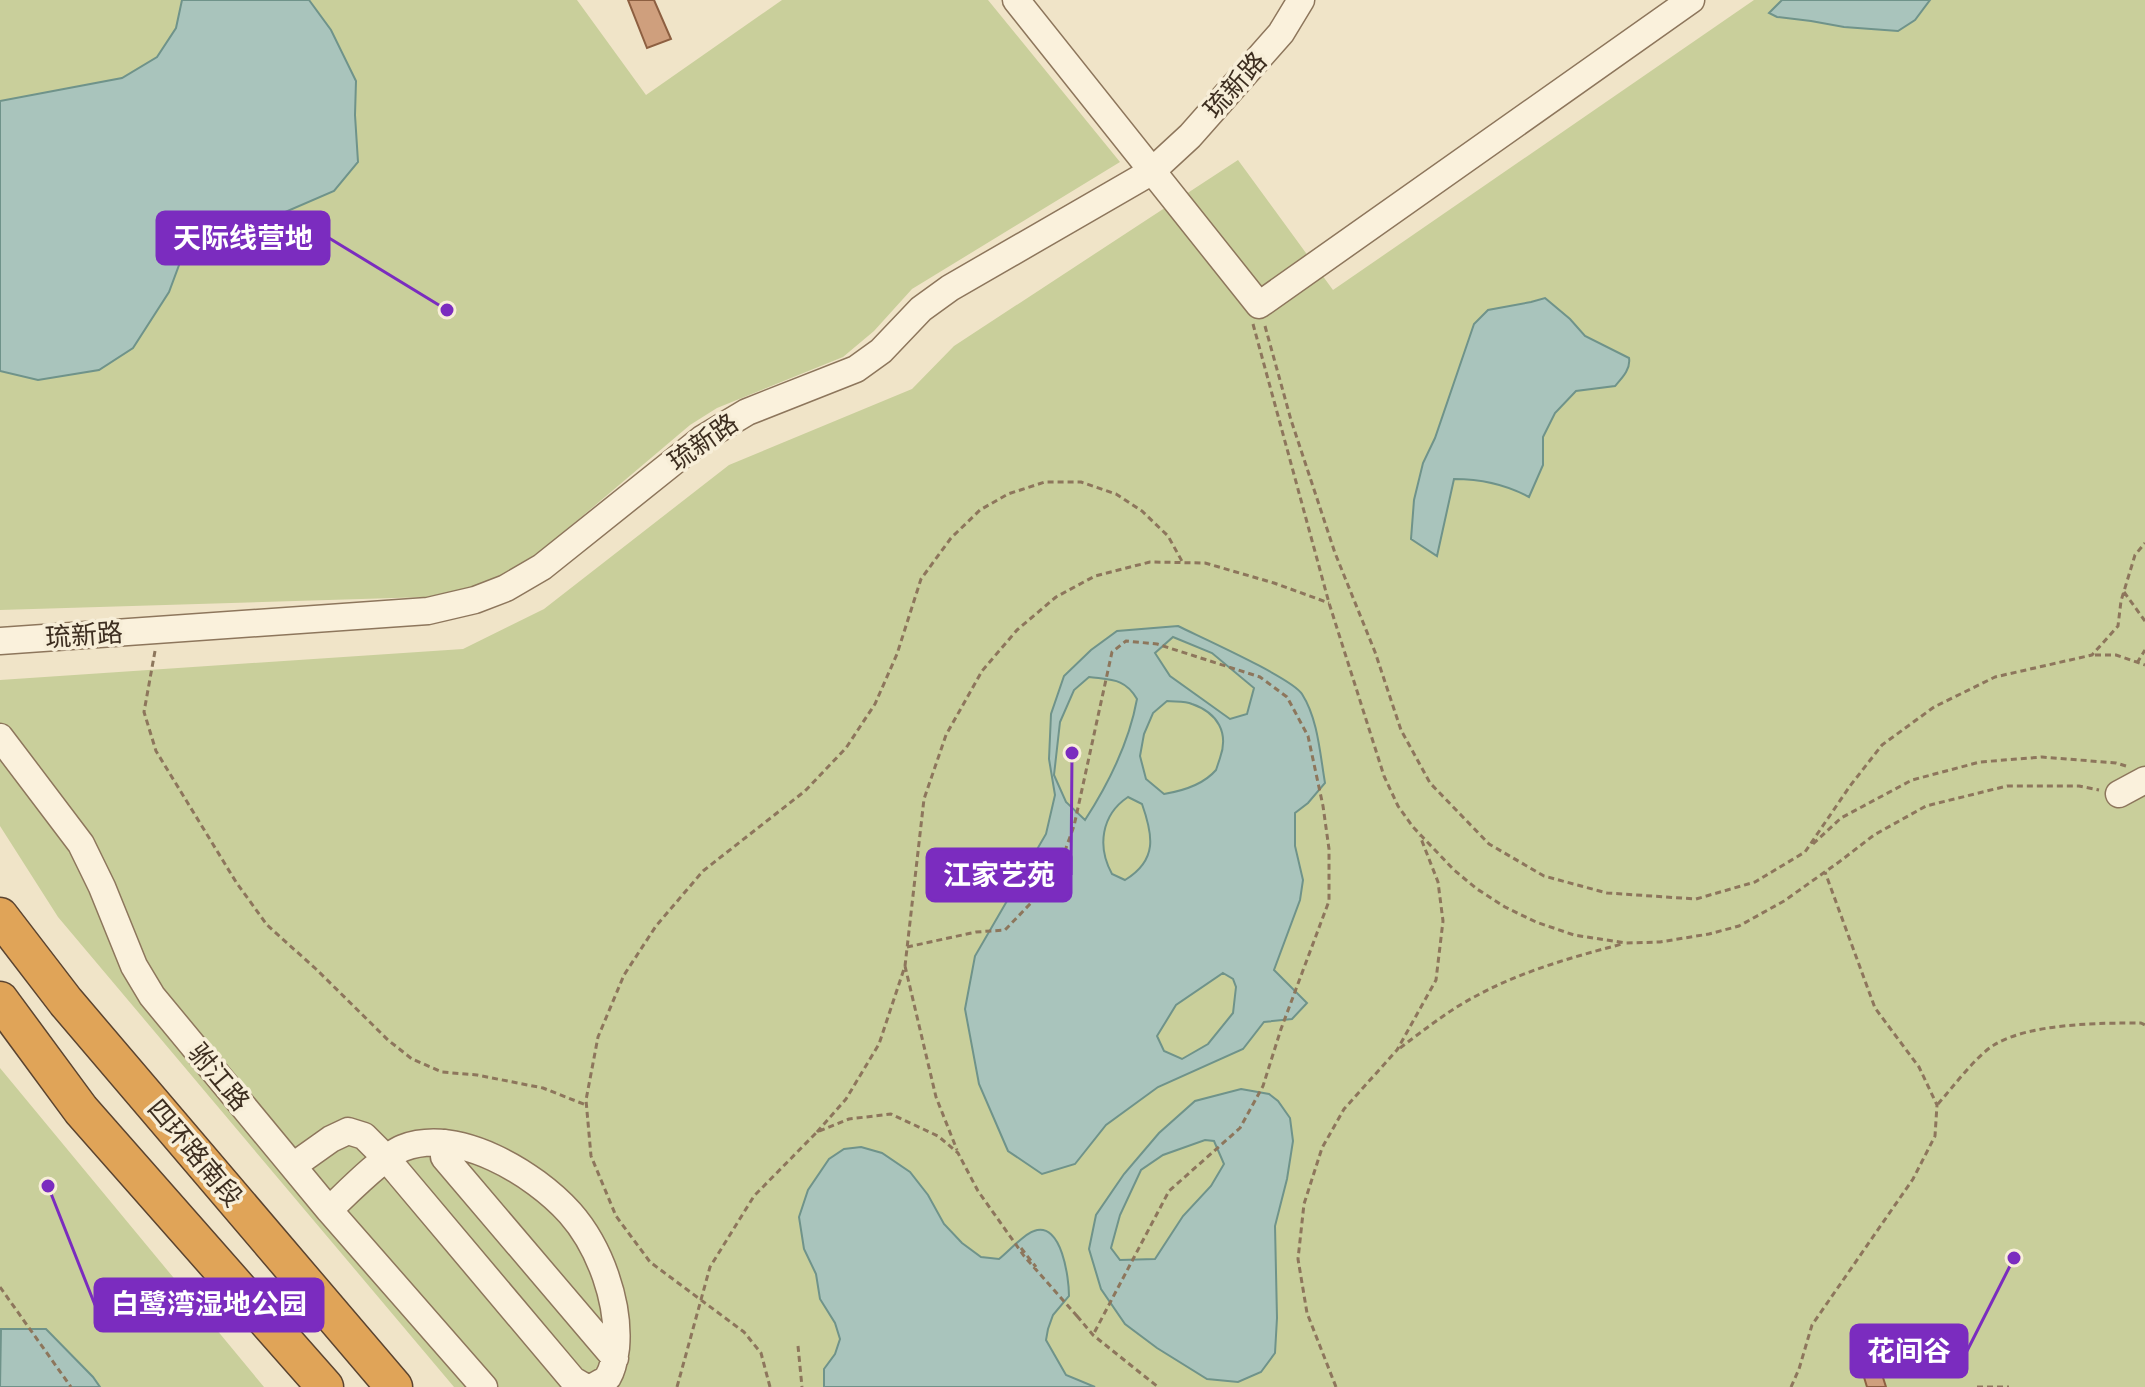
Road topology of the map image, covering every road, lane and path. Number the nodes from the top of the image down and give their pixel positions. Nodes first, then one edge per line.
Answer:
1 (1016, 0) edge
2 (1301, 0) edge
3 (1691, 0) edge
4 (1151, 172) junction
5 (1259, 305) junction
6 (2145, 543) edge
7 (1183, 563) junction
8 (2124, 592) junction
9 (1329, 603) junction
10 (2145, 621) edge
11 (158, 630) junction
12 (0, 641) edge
13 (2145, 650) edge
14 (2092, 655) junction
15 (2137, 663) junction
16 (2145, 665) edge
17 (0, 737) edge
18 (2138, 774) edge
19 (2119, 794) joint
20 (1419, 833) junction
21 (1805, 852) junction
22 (1825, 872) junction
23 (0, 906) edge
24 (0, 916) edge
25 (1626, 943) junction
26 (907, 947) junction
27 (905, 966) junction
28 (0, 1000) edge
29 (66, 1002) junction
30 (0, 1013) edge
31 (2145, 1025) edge
32 (1397, 1050) junction
33 (586, 1105) junction
34 (1937, 1105) junction
35 (81, 1110) junction
36 (817, 1132) junction
37 (445, 1143) junction
38 (958, 1153) junction
39 (386, 1158) junction
40 (293, 1166) junction
41 (329, 1210) junction
42 (0, 1287) edge
43 (701, 1300) junction
44 (1093, 1335) junction
45 (798, 1346) dead end
46 (615, 1358) junction
47 (71, 1387) edge
48 (325, 1387) edge
49 (394, 1387) edge
50 (484, 1387) edge
51 (585, 1387) edge
52 (593, 1387) edge
53 (677, 1387) edge
54 (770, 1387) edge
55 (802, 1387) edge
56 (1158, 1387) edge
57 (1336, 1387) edge
58 (1791, 1387) edge
59 (1977, 1387) edge
60 (2009, 1387) edge

1 - 4 street
2 - 4 street, 琉新路
3 - 5 street
4 - 5 street
4 - 11 street, 琉新路
5 - 9 path
5 - 21 path
6 - 8 path
7 - 9 path
7 - 26 path
7 - 33 path
8 - 10 path
8 - 14 path
9 - 20 path
11 - 12 street, 琉新路
11 - 33 path
13 - 15 path
14 - 15 path
14 - 21 path
15 - 16 path
17 - 40 street, 驸江路
18 - 19 street
18 - 21 path
19 - 22 path
20 - 25 path
20 - 32 path
22 - 25 path
22 - 34 path
23 - 29 highway
24 - 29 highway, 四环路南段
25 - 32 path
26 - 27 path
26 - 44 path
27 - 36 path
27 - 38 path
28 - 35 highway
29 - 49 highway, 四环路南段
30 - 35 highway
31 - 34 path
32 - 57 path
33 - 43 path
34 - 58 path
35 - 48 highway
36 - 38 path
36 - 43 path
37 - 39 street
37 - 46 street
37 - 46 street
38 - 44 path
39 - 40 street
39 - 41 street
39 - 51 street
40 - 41 street, 驸江路
41 - 50 street, 驸江路
42 - 47 path
43 - 53 path
43 - 54 path
44 - 56 path
45 - 55 path
46 - 52 street
59 - 60 path

